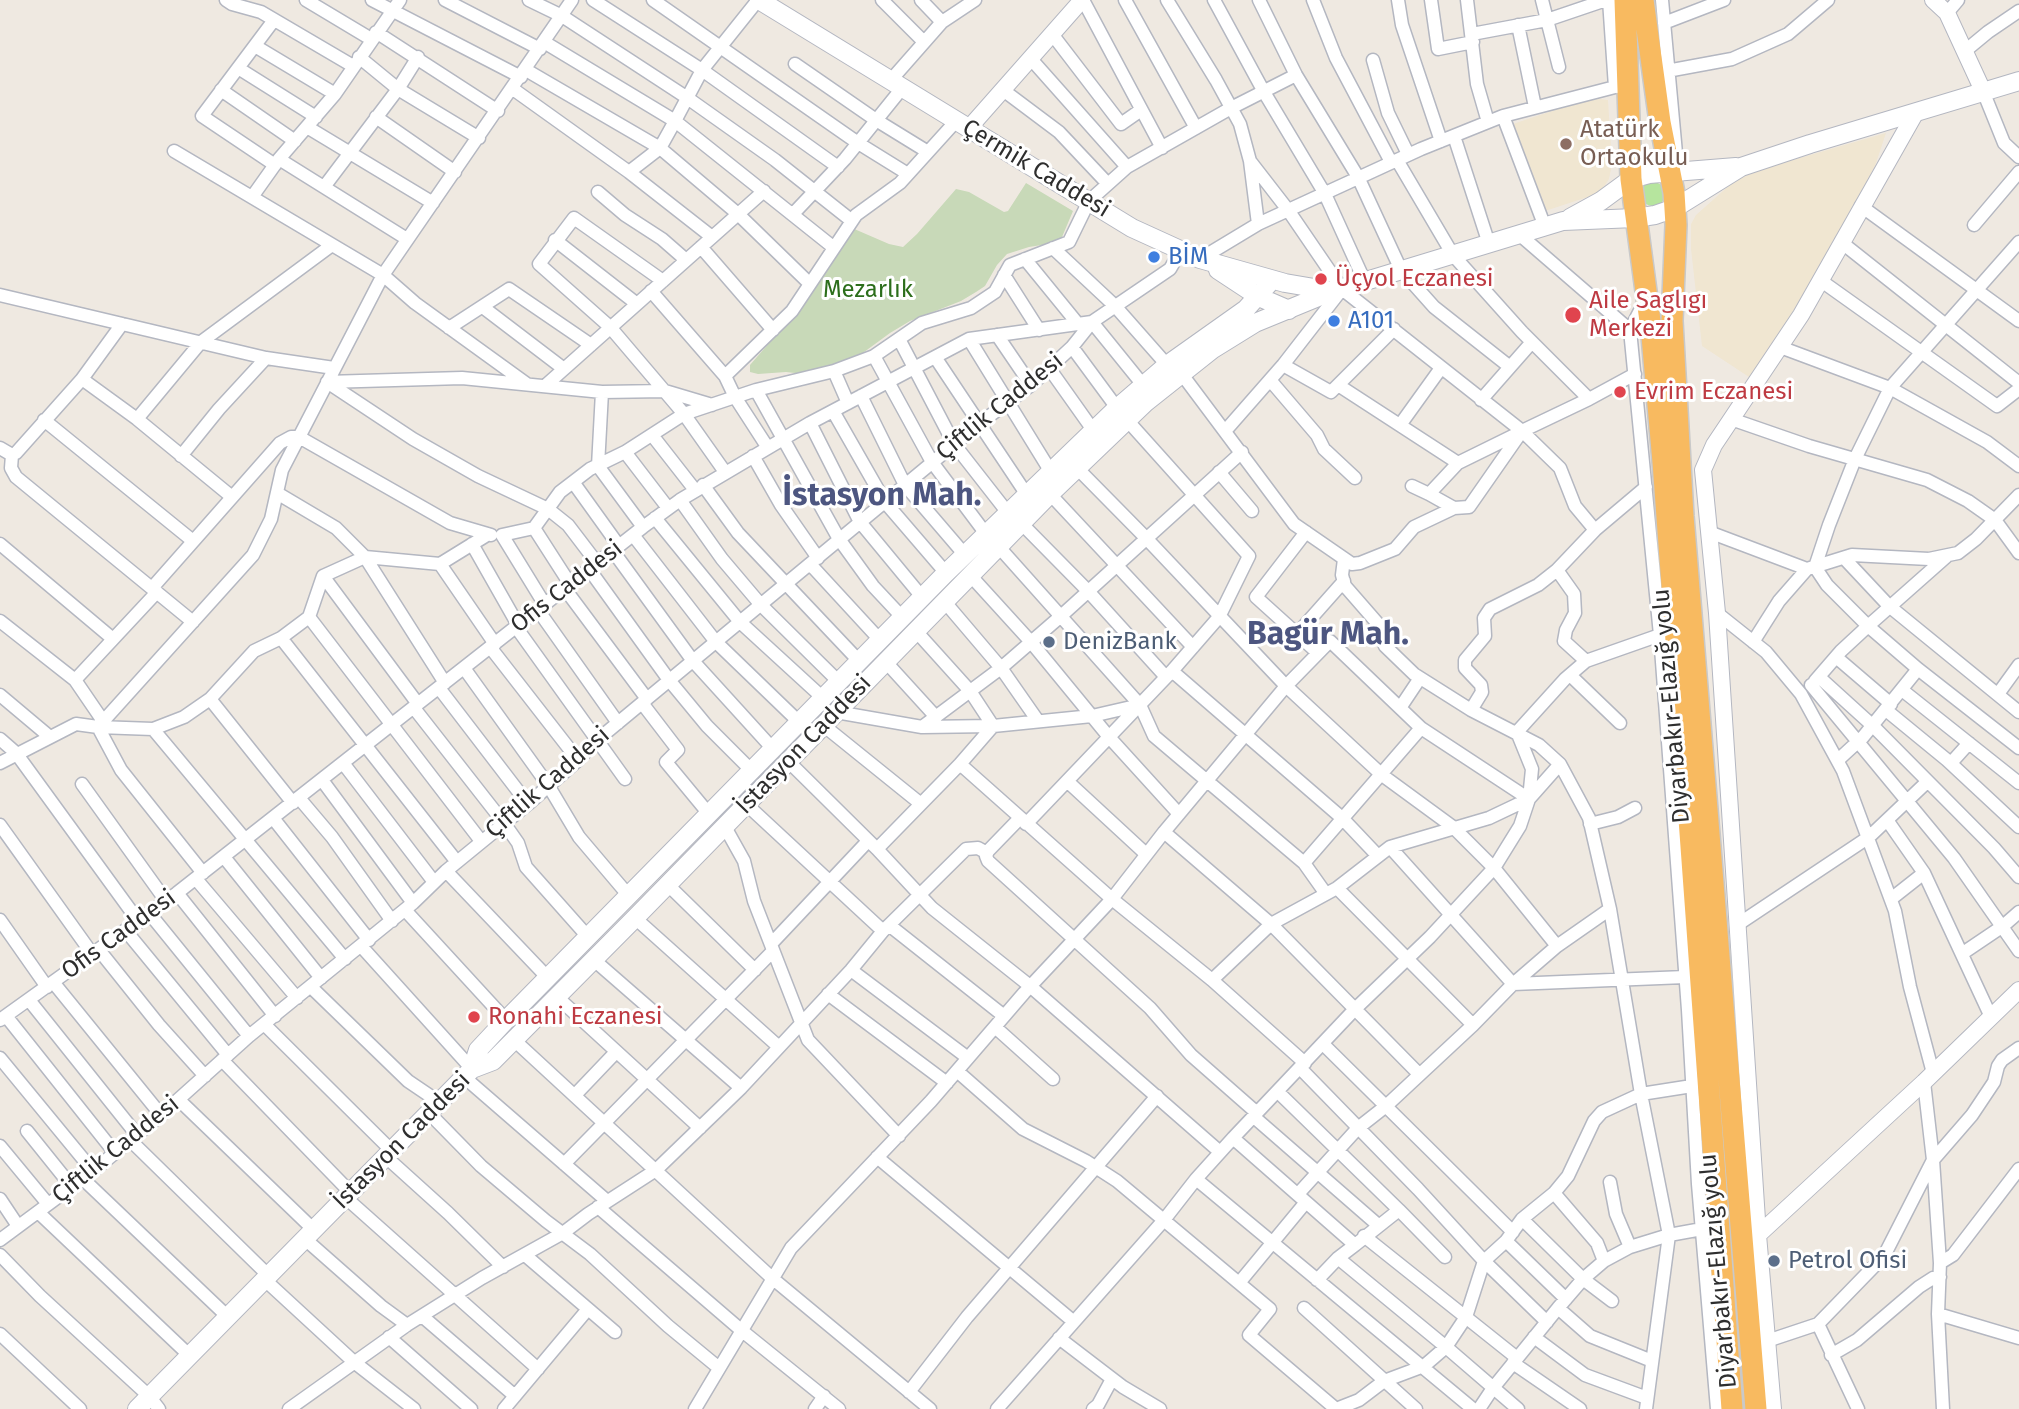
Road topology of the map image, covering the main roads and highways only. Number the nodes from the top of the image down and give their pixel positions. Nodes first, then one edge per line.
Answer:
1 (759, 0) edge
2 (1625, 0) edge
3 (1643, 0) edge
4 (2019, 80) edge
5 (1741, 167) junction
6 (1657, 174) junction
7 (1655, 214) junction
8 (1563, 221) junction
9 (1200, 259) junction
10 (1272, 280) junction
11 (1337, 290) junction
12 (1259, 297) junction
13 (1289, 310) junction
14 (1174, 369) junction
15 (1122, 414) junction
16 (1014, 518) junction
17 (992, 540) junction
18 (468, 1073) junction
19 (148, 1405) edge
20 (1732, 1409) edge
21 (1756, 1409) edge

1 - 9 main road, Çermik Caddesi
2 - 6 highway, Diyarbakır-Elazığ yolu
3 - 6 highway, Diyarbakır-Elazığ yolu
4 - 5 main road
5 - 6 main road
5 - 7 main road
6 - 7 highway, Diyarbakır-Elazığ yolu
6 - 7 highway, Diyarbakır-Elazığ yolu
6 - 8 main road
7 - 8 main road
7 - 20 highway, Diyarbakır-Elazığ yolu
7 - 21 highway, Diyarbakır-Elazığ yolu
8 - 11 main road, İstasyon Caddesi
9 - 10 main road, Çermik Caddesi
9 - 12 main road
10 - 11 main road, Çermik Caddesi
10 - 12 main road
11 - 13 main road, İstasyon Caddesi
12 - 13 main road
12 - 14 main road
13 - 14 main road, İstasyon Caddesi
14 - 15 main road, İstasyon Caddesi
14 - 15 main road
15 - 16 main road, İstasyon Caddesi
15 - 16 main road
16 - 17 main road, İstasyon Caddesi
17 - 18 main road, İstasyon Caddesi
17 - 18 main road
18 - 19 main road, İstasyon Caddesi

